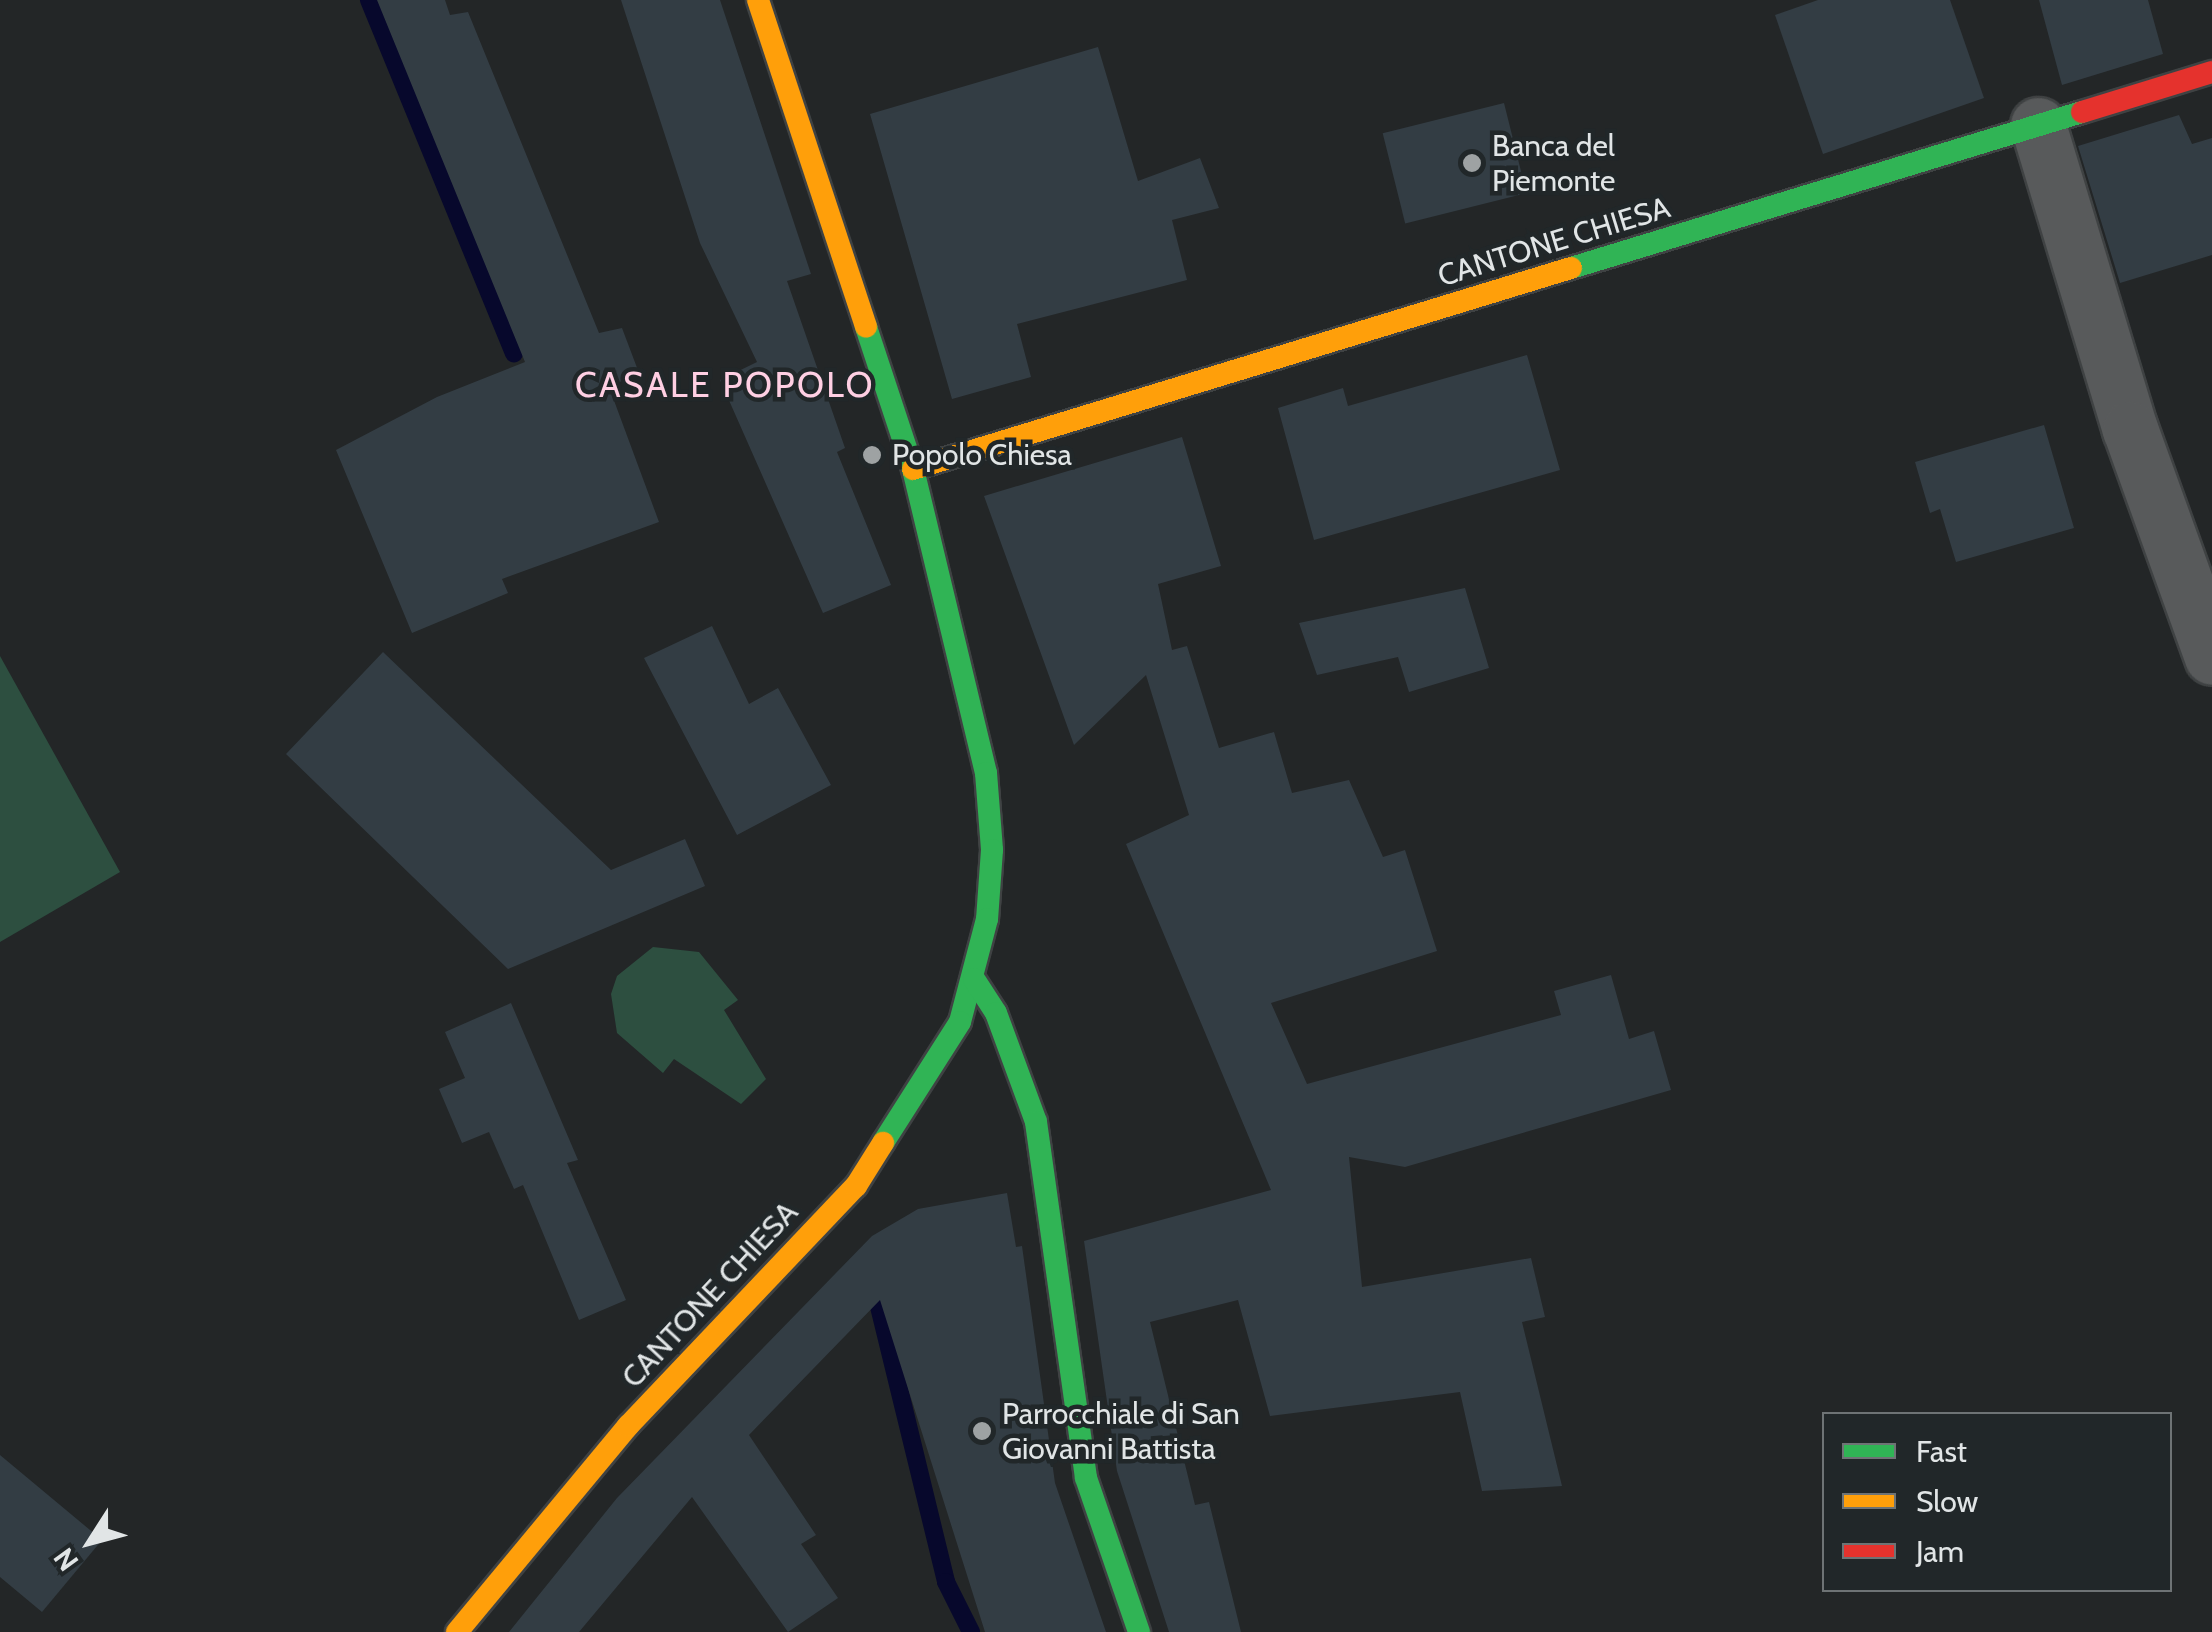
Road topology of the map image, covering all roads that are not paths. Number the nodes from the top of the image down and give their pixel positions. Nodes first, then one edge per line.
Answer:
1 (758, 0) edge
2 (2212, 72) edge
3 (2038, 125) junction
4 (913, 469) junction
5 (2212, 657) edge
6 (974, 979) junction
7 (457, 1632) edge
8 (1139, 1632) edge

1 - 4 street, CANTONE CHIESA
2 - 3 street, CANTONE CHIESA
3 - 4 street, CANTONE CHIESA
3 - 5 street
4 - 6 street, CANTONE CHIESA
6 - 7 street, CANTONE CHIESA
6 - 8 street

